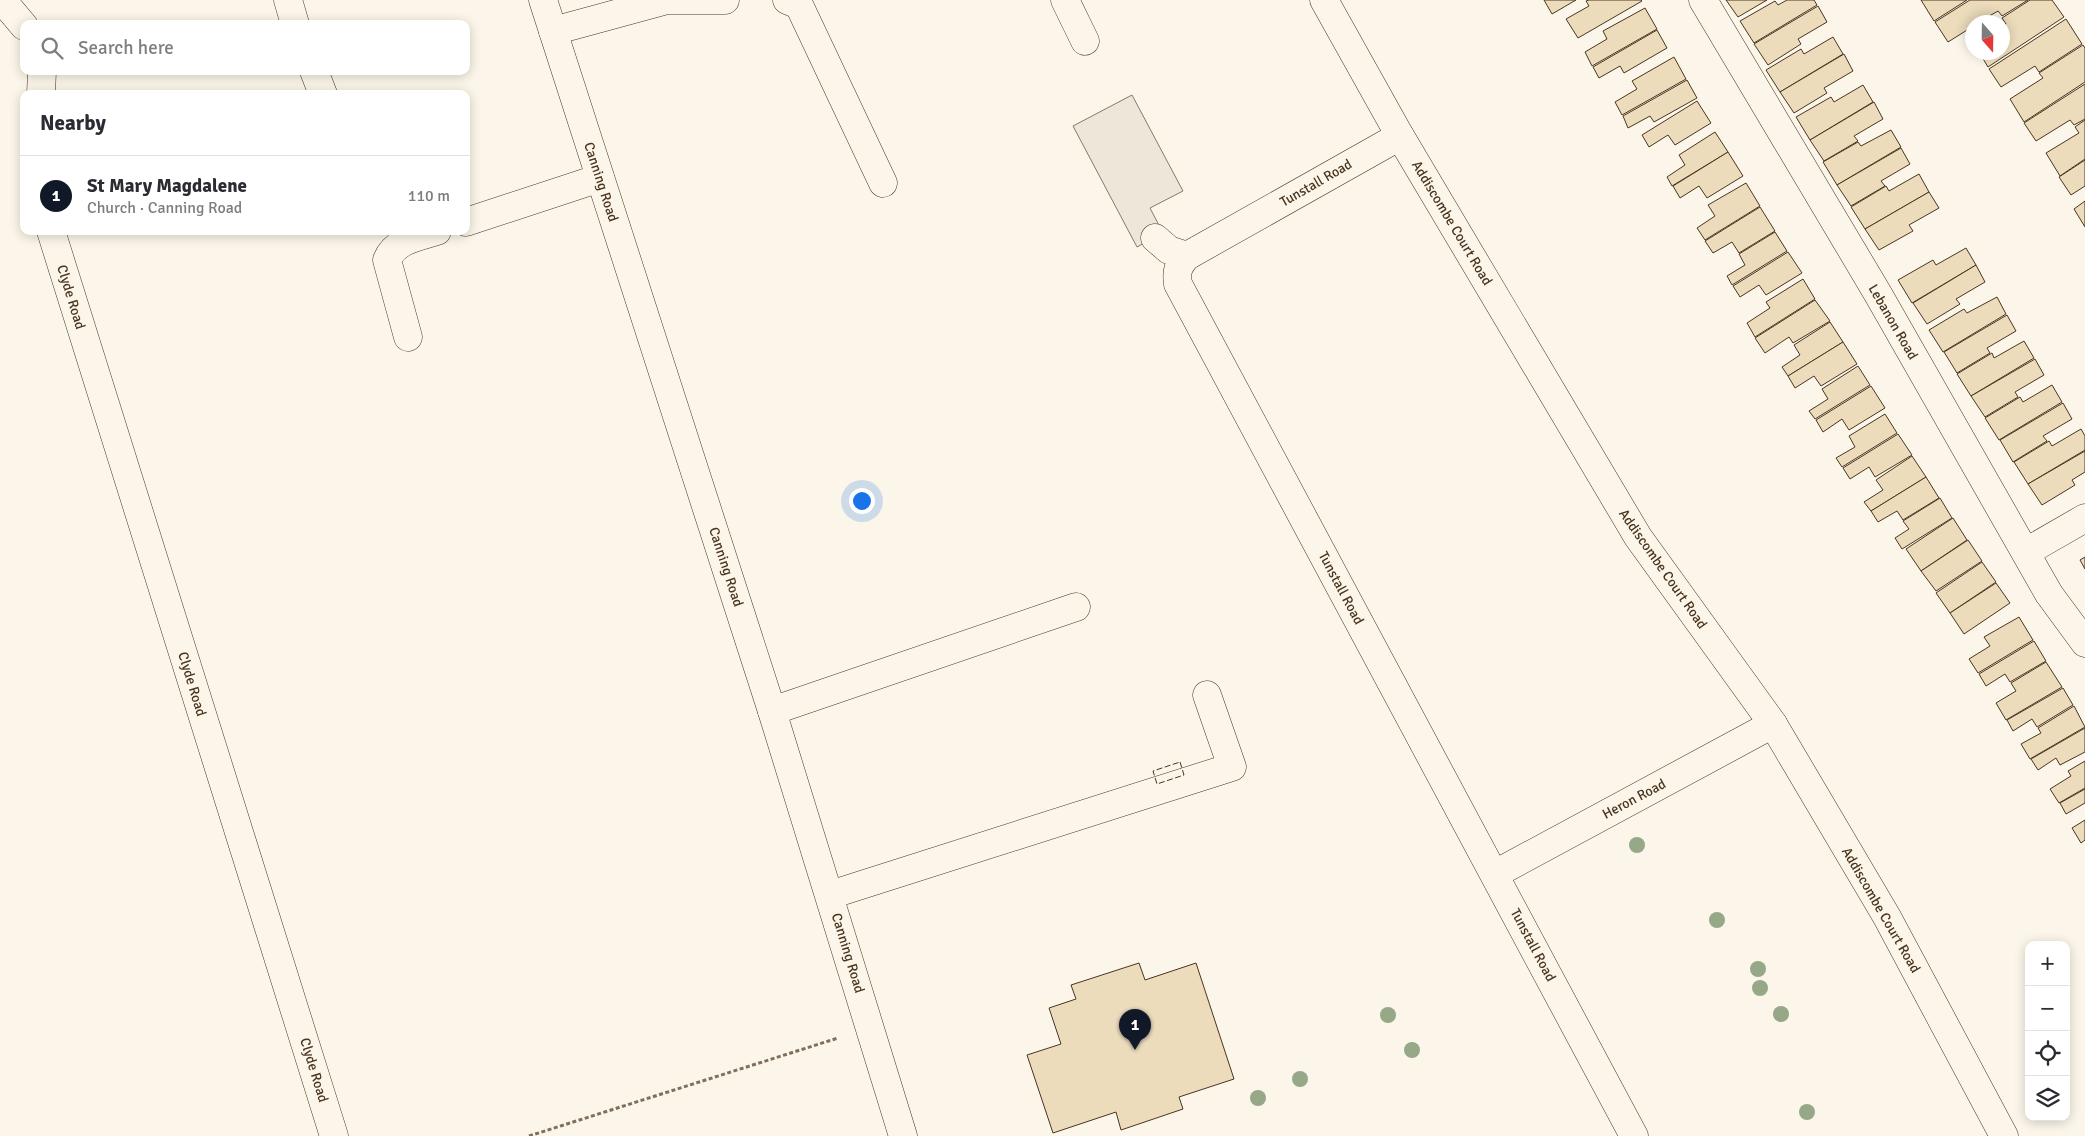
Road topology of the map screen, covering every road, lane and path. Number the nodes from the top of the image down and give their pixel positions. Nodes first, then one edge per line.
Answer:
1 (2, 0) edge
2 (288, 0) edge
3 (543, 0) edge
4 (725, 0) edge
5 (787, 0) edge
6 (1065, 0) edge
7 (1324, 0) edge
8 (1703, 0) edge
9 (294, 20) edge
10 (20, 21) edge
11 (553, 31) junction
12 (1085, 42) dead end
13 (42, 75) edge
14 (316, 75) edge
15 (41, 90) edge
16 (322, 90) edge
17 (1400, 136) junction
18 (600, 178) junction
19 (883, 183) dead end
20 (470, 221) edge
21 (52, 235) edge
22 (425, 235) edge
23 (1155, 238) dead end
24 (1187, 256) junction
25 (408, 337) dead end
26 (2085, 518) edge
27 (2026, 552) junction
28 (1076, 607) dead end
29 (2085, 643) edge
30 (1207, 695) dead end
31 (772, 711) junction
32 (1773, 724) junction
33 (1495, 874) junction
34 (830, 895) junction
35 (870, 1028) junction
36 (334, 1136) edge
37 (529, 1136) edge
38 (903, 1136) edge
39 (1634, 1136) edge
40 (2004, 1136) edge

1 - 10 street
2 - 9 street
3 - 11 street, Canning Road
4 - 11 street
5 - 19 street
6 - 12 street
7 - 17 street, Addiscombe Court Road
8 - 27 street, Lebanon Road
11 - 18 street, Canning Road
13 - 15 street
14 - 16 street
17 - 24 street, Tunstall Road
17 - 32 street, Addiscombe Court Road
18 - 20 street
18 - 31 street, Canning Road
21 - 36 street, Clyde Road
22 - 25 street
23 - 24 street
24 - 33 street, Tunstall Road
26 - 27 street
27 - 29 street, Lebanon Road
28 - 31 street
30 - 34 street
31 - 34 street, Canning Road
32 - 33 street, Heron Road
32 - 40 street, Addiscombe Court Road
33 - 39 street, Tunstall Road
34 - 35 street, Canning Road
35 - 37 path
35 - 38 street, Canning Road

